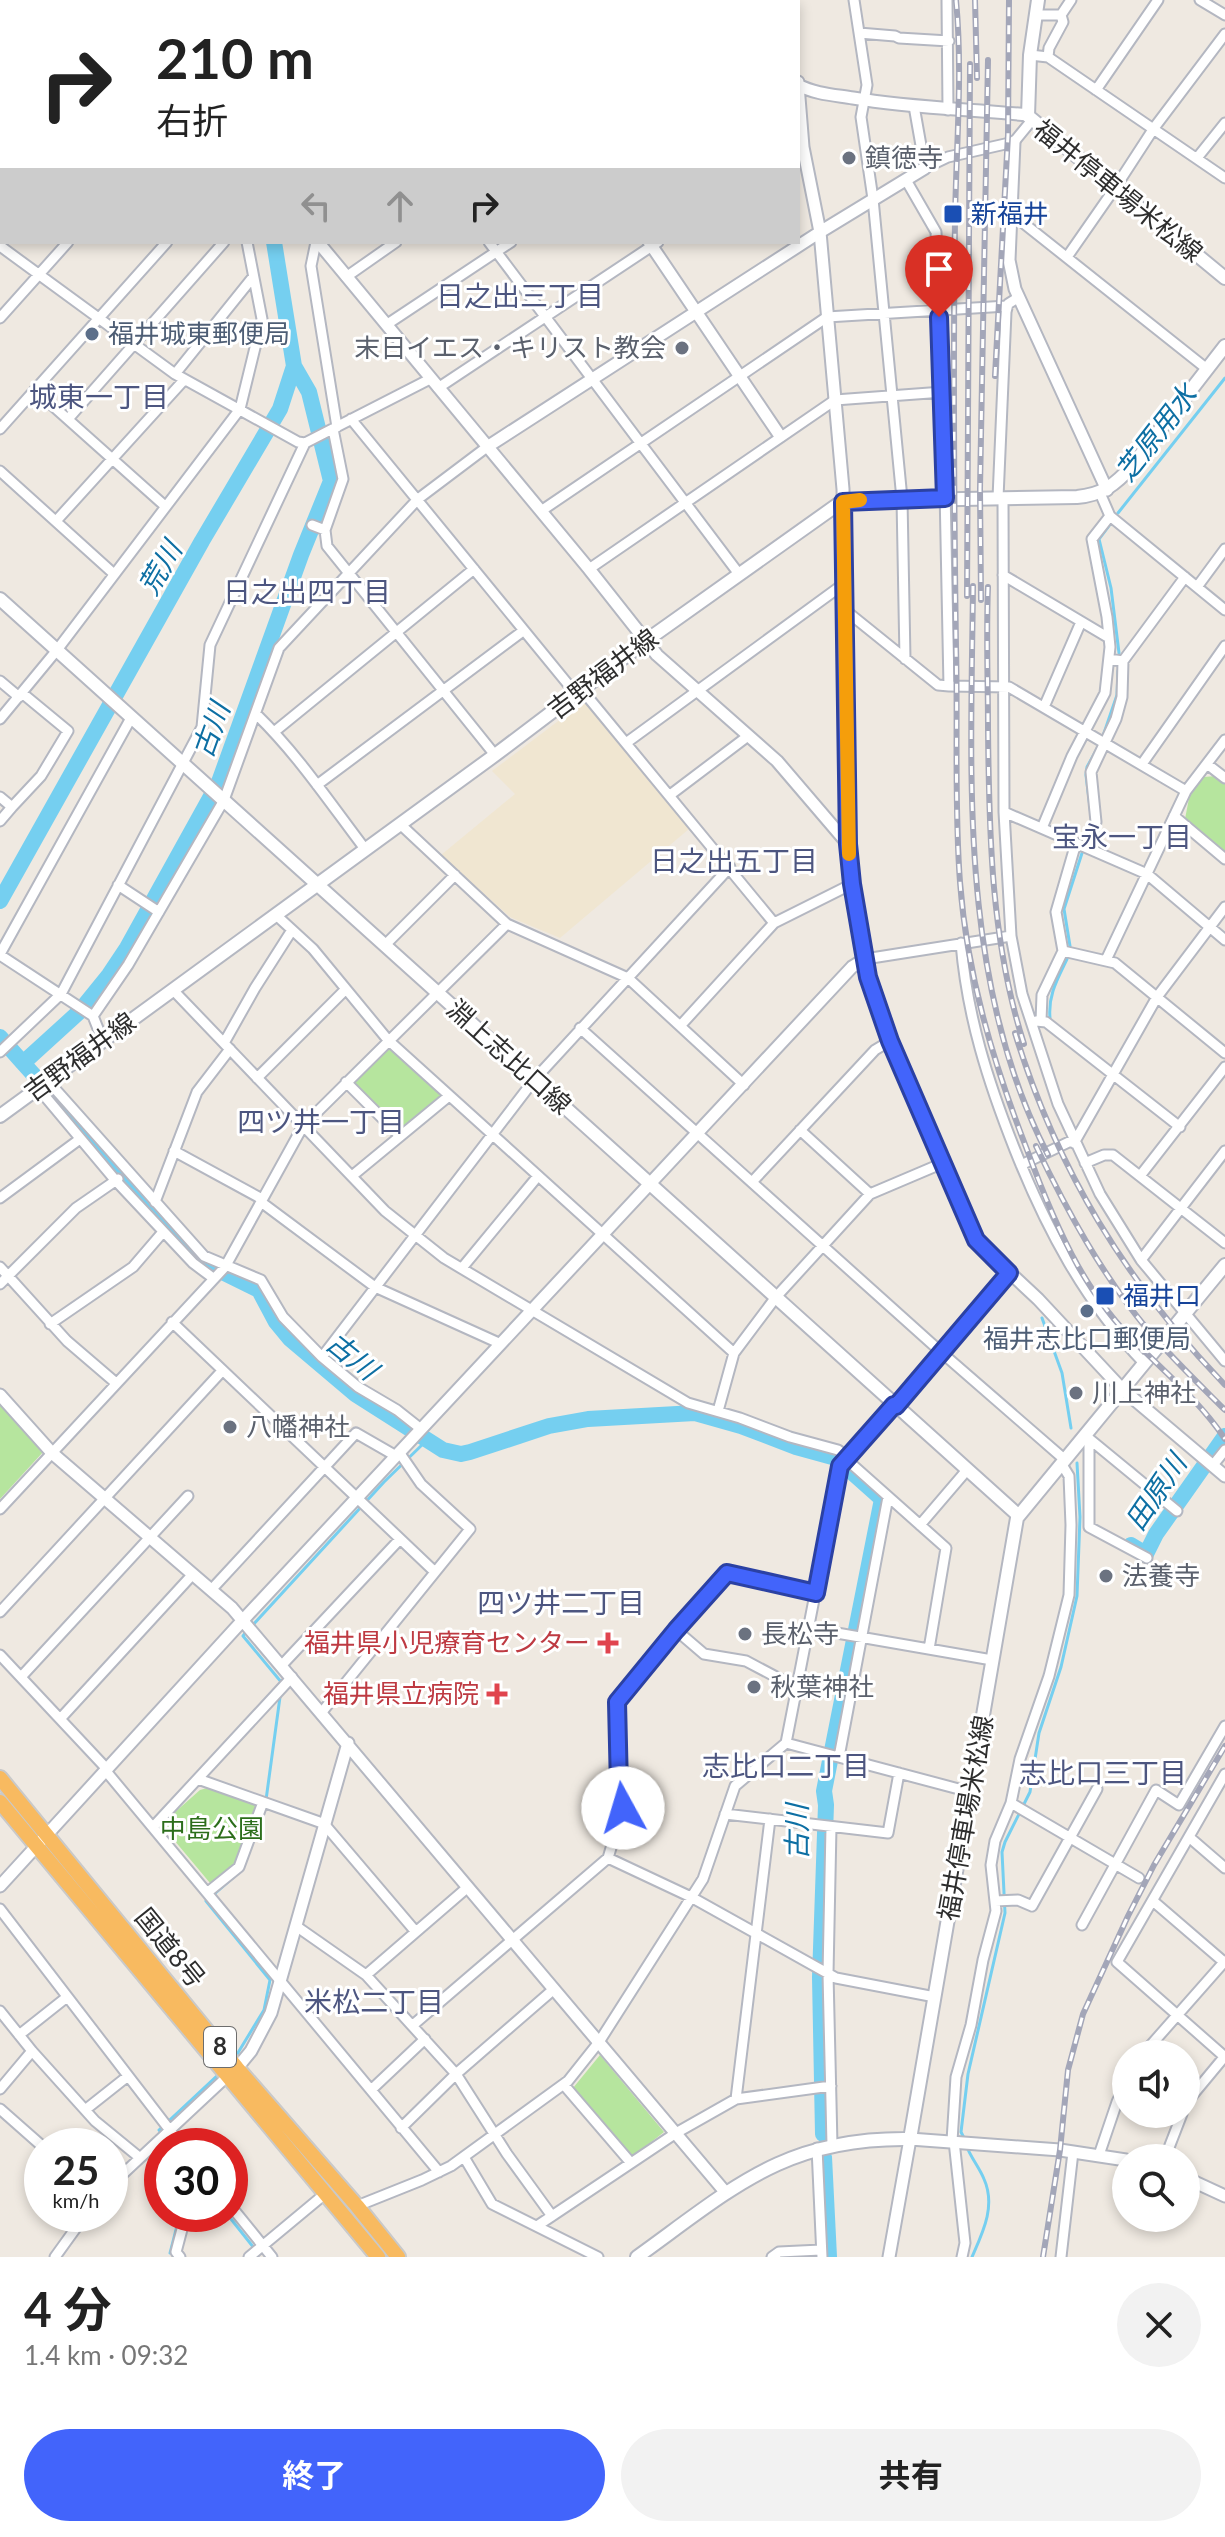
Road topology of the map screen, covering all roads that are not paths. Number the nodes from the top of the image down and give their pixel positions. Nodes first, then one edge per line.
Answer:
1 (854, 0) edge
2 (947, 0) edge
3 (1038, 0) edge
4 (1071, 0) edge
5 (1158, 0) edge
6 (1200, 0) edge
7 (1036, 15) junction
8 (1061, 15) junction
9 (1225, 15) edge
10 (859, 33) junction
11 (1225, 34) edge
12 (949, 41) junction
13 (1030, 55) junction
14 (1048, 57) junction
15 (800, 85) edge
16 (1096, 90) junction
17 (865, 100) junction
18 (914, 106) junction
19 (948, 110) junction
20 (1030, 118) junction
21 (1225, 123) edge
22 (1154, 128) junction
23 (1014, 142) junction
24 (800, 148) edge
25 (1197, 158) junction
26 (925, 168) junction
27 (1225, 178) edge
28 (906, 180) junction
29 (1115, 188) junction
30 (873, 199) junction
31 (1012, 214) junction
32 (820, 232) junction
33 (3, 244) edge
34 (66, 244) edge
35 (161, 244) edge
36 (222, 244) edge
37 (247, 244) edge
38 (316, 244) edge
39 (319, 244) edge
40 (393, 244) edge
41 (491, 244) edge
42 (508, 244) edge
43 (652, 244) edge
44 (654, 244) edge
45 (497, 252) junction
46 (1067, 257) junction
47 (38, 274) junction
48 (253, 277) junction
49 (346, 277) junction
50 (1225, 278) edge
51 (1019, 297) junction
52 (1007, 306) junction
53 (939, 310) junction
54 (696, 312) junction
55 (884, 314) junction
56 (546, 317) junction
57 (827, 317) junction
58 (0, 318) edge
59 (99, 318) junction
60 (386, 325) junction
61 (135, 345) junction
62 (1225, 346) edge
63 (1207, 369) junction
64 (175, 374) junction
65 (739, 377) junction
66 (592, 379) junction
67 (184, 380) junction
68 (434, 383) junction
69 (35, 390) junction
70 (943, 392) junction
71 (891, 396) junction
72 (835, 400) junction
73 (240, 409) junction
74 (4, 417) edge
75 (68, 419) junction
76 (351, 419) junction
77 (0, 429) edge
78 (332, 430) junction
79 (780, 436) junction
80 (308, 442) junction
81 (641, 443) junction
82 (487, 447) junction
83 (112, 459) junction
84 (0, 471) edge
85 (1104, 491) junction
86 (945, 498) junction
87 (1000, 498) junction
88 (418, 499) junction
89 (902, 499) junction
90 (685, 502) junction
91 (843, 502) junction
92 (165, 506) junction
93 (541, 511) junction
94 (1110, 516) junction
95 (56, 521) junction
96 (1225, 549) edge
97 (474, 569) junction
98 (589, 569) junction
99 (348, 572) junction
100 (114, 574) junction
101 (739, 574) junction
102 (1003, 575) junction
103 (1185, 577) junction
104 (845, 583) junction
105 (1197, 587) junction
106 (0, 599) edge
107 (845, 610) junction
108 (1225, 610) edge
109 (1081, 622) junction
110 (397, 631) junction
111 (523, 631) junction
112 (1109, 638) junction
113 (647, 640) junction
114 (1225, 646) edge
115 (57, 650) junction
116 (905, 659) junction
117 (1109, 659) junction
118 (1123, 661) junction
119 (0, 681) edge
120 (949, 686) junction
121 (1004, 686) junction
122 (443, 690) junction
123 (696, 690) junction
124 (579, 692) junction
125 (20, 695) junction
126 (1044, 707) junction
127 (257, 715) junction
128 (131, 718) junction
129 (0, 719) edge
130 (1086, 731) junction
131 (274, 732) junction
132 (748, 736) junction
133 (1225, 740) edge
134 (626, 743) junction
135 (1106, 743) junction
136 (495, 755) junction
137 (183, 763) junction
138 (1142, 764) junction
139 (1207, 764) junction
140 (1225, 778) edge
141 (317, 785) junction
142 (1186, 791) junction
143 (218, 795) junction
144 (670, 795) junction
145 (0, 797) edge
146 (12, 807) junction
147 (1004, 812) junction
148 (1174, 816) junction
149 (0, 821) edge
150 (400, 824) junction
151 (1042, 828) junction
152 (1076, 843) junction
153 (848, 844) junction
154 (365, 849) junction
155 (1089, 849) junction
156 (1225, 859) edge
157 (730, 867) junction
158 (1147, 874) junction
159 (455, 875) junction
160 (317, 884) junction
161 (852, 884) junction
162 (118, 885) junction
163 (1225, 907) edge
164 (154, 908) junction
165 (276, 915) junction
166 (774, 923) junction
167 (507, 924) junction
168 (1210, 927) junction
169 (292, 930) junction
170 (1011, 936) junction
171 (1225, 940) edge
172 (961, 943) junction
173 (385, 945) junction
174 (1063, 951) junction
175 (0, 954) edge
176 (865, 959) junction
177 (1106, 960) junction
178 (628, 978) junction
179 (346, 989) junction
180 (173, 990) junction
181 (437, 991) junction
182 (61, 994) junction
183 (1157, 997) junction
184 (87, 1011) junction
185 (1041, 1021) junction
186 (1029, 1022) junction
187 (681, 1025) junction
188 (580, 1028) junction
189 (388, 1040) junction
190 (103, 1041) junction
191 (890, 1041) junction
192 (227, 1046) junction
193 (0, 1052) edge
194 (1225, 1053) edge
195 (1225, 1067) edge
196 (1113, 1075) junction
197 (257, 1078) junction
198 (534, 1080) junction
199 (346, 1082) junction
200 (43, 1084) junction
201 (744, 1085) junction
202 (449, 1096) junction
203 (0, 1116) edge
204 (303, 1126) junction
205 (1180, 1127) junction
206 (800, 1130) junction
207 (698, 1133) junction
208 (492, 1134) junction
209 (400, 1136) junction
210 (80, 1139) junction
211 (1074, 1141) junction
212 (174, 1151) junction
213 (1225, 1151) edge
214 (943, 1163) junction
215 (1085, 1163) junction
216 (1021, 1165) junction
217 (125, 1170) junction
218 (352, 1176) junction
219 (538, 1176) junction
220 (1140, 1176) junction
221 (116, 1181) junction
222 (752, 1182) junction
223 (650, 1184) junction
224 (870, 1194) junction
225 (0, 1198) edge
226 (262, 1200) junction
227 (155, 1202) junction
228 (1182, 1209) junction
229 (163, 1232) junction
230 (603, 1234) junction
231 (414, 1236) junction
232 (1225, 1243) edge
233 (823, 1246) junction
234 (1141, 1260) junction
235 (1225, 1265) edge
236 (0, 1267) edge
237 (225, 1267) junction
238 (462, 1268) junction
239 (1009, 1273) junction
240 (213, 1278) junction
241 (4, 1281) edge
242 (375, 1287) junction
243 (776, 1297) junction
244 (533, 1309) junction
245 (1184, 1314) junction
246 (172, 1322) junction
247 (50, 1324) junction
248 (501, 1344) junction
249 (941, 1352) junction
250 (734, 1353) junction
251 (322, 1357) junction
252 (1225, 1361) edge
253 (1144, 1363) junction
254 (222, 1371) junction
255 (116, 1383) junction
256 (1122, 1389) junction
257 (0, 1395) edge
258 (895, 1406) junction
259 (718, 1411) junction
260 (421, 1429) junction
261 (1087, 1437) junction
262 (1225, 1450) edge
263 (52, 1453) junction
264 (398, 1454) junction
265 (846, 1458) junction
266 (1063, 1461) junction
267 (1213, 1465) junction
268 (325, 1468) junction
269 (967, 1470) junction
270 (1225, 1476) edge
271 (188, 1496) dead end
272 (888, 1497) junction
273 (356, 1498) junction
274 (105, 1499) junction
275 (0, 1509) edge
276 (1177, 1511) dead end
277 (1018, 1515) junction
278 (1087, 1524) junction
279 (920, 1525) junction
280 (1072, 1525) junction
281 (150, 1537) junction
282 (400, 1539) junction
283 (1147, 1558) dead end
284 (435, 1572) junction
285 (193, 1574) junction
286 (211, 1590) junction
287 (816, 1593) junction
288 (0, 1612) edge
289 (243, 1620) junction
290 (808, 1628) junction
291 (676, 1630) junction
292 (861, 1637) junction
293 (929, 1649) junction
294 (0, 1655) edge
295 (992, 1660) junction
296 (282, 1665) junction
297 (21, 1677) junction
298 (292, 1677) junction
299 (797, 1688) junction
300 (322, 1712) junction
301 (60, 1719) junction
302 (1225, 1726) edge
303 (348, 1743) junction
304 (786, 1743) junction
305 (839, 1757) junction
306 (106, 1769) junction
307 (899, 1773) junction
308 (1225, 1774) edge
309 (0, 1778) edge
310 (198, 1779) junction
311 (1097, 1789) dead end
312 (970, 1792) junction
313 (0, 1802) edge
314 (263, 1802) junction
315 (1011, 1803) junction
316 (725, 1814) junction
317 (770, 1819) junction
318 (325, 1824) junction
319 (153, 1827) junction
320 (831, 1827) junction
321 (47, 1834) junction
322 (1189, 1837) junction
323 (1068, 1838) junction
324 (36, 1845) junction
325 (608, 1858) junction
326 (1115, 1864) junction
327 (1223, 1864) edge
328 (1139, 1878) dead end
329 (0, 1886) edge
330 (468, 1887) junction
331 (208, 1892) junction
332 (691, 1897) junction
333 (995, 1901) junction
334 (1153, 1901) junction
335 (0, 1909) edge
336 (1082, 1925) dead end
337 (296, 1926) junction
338 (416, 1932) junction
339 (755, 1933) junction
340 (513, 1940) junction
341 (1224, 1961) edge
342 (828, 1974) junction
343 (366, 1975) junction
344 (280, 1980) junction
345 (554, 1989) junction
346 (67, 1997) junction
347 (935, 1997) junction
348 (0, 2011) edge
349 (1177, 2015) junction
350 (413, 2025) junction
351 (19, 2035) junction
352 (425, 2039) junction
353 (1155, 2040) edge
354 (599, 2042) junction
355 (32, 2051) junction
356 (1225, 2056) edge
357 (232, 2072) junction
358 (456, 2074) junction
359 (128, 2076) junction
360 (564, 2085) junction
361 (831, 2086) junction
362 (1200, 2086) edge
363 (0, 2089) edge
364 (371, 2090) junction
365 (736, 2099) junction
366 (0, 2109) edge
367 (85, 2110) junction
368 (1112, 2117) edge
369 (167, 2128) edge
370 (171, 2128) edge
371 (401, 2128) junction
372 (24, 2130) edge
373 (676, 2133) junction
374 (495, 2135) junction
375 (910, 2139) junction
376 (953, 2141) junction
377 (832, 2145) junction
378 (817, 2148) junction
379 (144, 2152) edge
380 (1073, 2152) junction
381 (1099, 2155) junction
382 (139, 2157) junction
383 (464, 2157) junction
384 (1112, 2157) edge
385 (631, 2163) junction
386 (128, 2168) edge
387 (439, 2172) junction
388 (1200, 2184) edge
389 (326, 2193) junction
390 (726, 2193) junction
391 (1225, 2196) edge
392 (357, 2206) junction
393 (552, 2216) junction
394 (537, 2226) junction
395 (248, 2227) edge
396 (73, 2232) edge
397 (181, 2232) edge
398 (263, 2246) junction
399 (822, 2254) edge
400 (55, 2257) edge
401 (180, 2257) edge
402 (249, 2257) edge
403 (272, 2257) edge
404 (378, 2257) edge
405 (398, 2257) edge
406 (598, 2257) edge
407 (637, 2257) edge
408 (772, 2257) edge
409 (889, 2257) edge
410 (962, 2257) edge
411 (1061, 2257) edge

1 - 10 street
2 - 12 street
3 - 7 main road, 福井停車場米松線
4 - 8 street
5 - 16 street
6 - 9 street
7 - 8 street
7 - 13 main road, 福井停車場米松線
8 - 14 street
10 - 12 street
10 - 17 street
11 - 22 street
12 - 19 street
13 - 14 street
13 - 20 main road, 福井停車場米松線
14 - 16 street
15 - 17 street
16 - 22 street
17 - 18 street
17 - 30 street
18 - 19 street
18 - 26 street
19 - 20 street
20 - 23 street
20 - 29 main road, 福井停車場米松線
21 - 25 street
22 - 25 street
22 - 29 street
23 - 26 street
23 - 31 street
24 - 32 street
25 - 27 street
26 - 28 street
28 - 30 street
28 - 53 street
29 - 46 street
29 - 50 main road, 福井停車場米松線
30 - 32 street
30 - 55 street
31 - 46 street
31 - 51 street
32 - 54 street
32 - 57 street
33 - 47 street
34 - 47 street
35 - 59 street
36 - 61 street
37 - 48 street
38 - 78 street
39 - 49 street
40 - 49 street
41 - 45 street
42 - 45 street
43 - 56 street
44 - 54 street
45 - 56 street
45 - 60 street
46 - 63 street
47 - 58 street
47 - 59 street
48 - 64 street
48 - 73 street
49 - 60 street
51 - 52 street
51 - 85 street
52 - 53 street
52 - 87 street
53 - 55 street
53 - 70 street
54 - 65 street
54 - 66 street
55 - 57 street
55 - 71 street
56 - 66 street
56 - 68 street
57 - 65 street
57 - 72 street
59 - 61 street
59 - 69 street
60 - 68 street
61 - 64 street
61 - 75 street
62 - 63 main road
63 - 85 main road
64 - 67 street
65 - 79 street
65 - 81 street
66 - 81 street
66 - 82 street
67 - 73 street
67 - 83 street
68 - 76 street
68 - 82 street
69 - 74 street
69 - 75 street
70 - 71 street
70 - 86 street
71 - 72 street
71 - 89 street
72 - 79 street
72 - 91 street
73 - 80 street
73 - 92 street
74 - 77 street
75 - 83 street
76 - 78 street
76 - 88 street
78 - 80 street
78 - 99 street
79 - 90 street
80 - 137 street
81 - 90 street
81 - 93 street
82 - 88 street
82 - 93 street
83 - 92 street
83 - 95 street
84 - 95 street
85 - 87 main road
85 - 94 street
86 - 87 main road
86 - 89 main road
86 - 120 street
87 - 102 street
88 - 97 street
88 - 99 street
89 - 91 main road
89 - 116 street
90 - 98 street
90 - 101 street
91 - 101 main road, 吉野福井線
91 - 104 street
92 - 100 street
93 - 98 street
94 - 103 street
94 - 112 street
95 - 100 street
96 - 105 street
97 - 110 street
97 - 111 street
98 - 113 street
99 - 110 street
99 - 127 street
100 - 115 street
101 - 113 main road, 吉野福井線
102 - 109 street
102 - 121 street
103 - 105 street
103 - 118 street
104 - 107 street
104 - 123 street
105 - 108 street
106 - 115 main road, 淵上志比口線
107 - 116 street
107 - 153 street
109 - 112 street
109 - 126 street
110 - 122 street
110 - 131 street
111 - 122 street
111 - 124 street
112 - 117 street
113 - 123 street
113 - 124 main road, 吉野福井線
114 - 138 street
115 - 125 street
115 - 128 main road, 淵上志比口線
116 - 120 street
117 - 118 street
117 - 130 street
118 - 135 street
119 - 125 street
120 - 121 street
121 - 126 street
121 - 147 street
122 - 136 street
122 - 141 street
123 - 132 street
123 - 134 street
124 - 134 street
124 - 136 main road, 吉野福井線
125 - 129 street
125 - 146 street
126 - 130 street
127 - 131 street
127 - 143 street
128 - 137 main road, 淵上志比口線
128 - 175 street
130 - 135 street
130 - 151 street
131 - 141 street
132 - 144 street
132 - 153 street
133 - 139 street
134 - 144 street
135 - 138 street
135 - 155 street
136 - 150 main road, 吉野福井線
137 - 143 main road, 淵上志比口線
137 - 162 street
138 - 142 street
139 - 140 street
139 - 142 street
141 - 154 street
142 - 148 street
143 - 160 main road, 淵上志比口線
143 - 164 street
144 - 157 street
145 - 146 street
146 - 149 street
147 - 151 street
147 - 170 street
148 - 156 street
148 - 158 street
150 - 154 main road, 吉野福井線
150 - 159 street
151 - 152 street
152 - 155 street
152 - 174 street
153 - 161 street
154 - 160 main road, 吉野福井線
155 - 158 street
157 - 166 street
157 - 178 street
158 - 168 street
158 - 177 street
159 - 167 street
159 - 173 street
160 - 165 main road, 吉野福井線
160 - 173 main road, 淵上志比口線
161 - 166 street
161 - 176 street
162 - 164 street
162 - 182 street
163 - 168 street
164 - 184 street
165 - 169 street
165 - 180 main road, 吉野福井線
166 - 187 street
167 - 178 street
167 - 181 street
168 - 171 street
168 - 183 street
169 - 179 street
169 - 192 street
170 - 172 street
170 - 186 street
172 - 176 street
172 - 216 street
173 - 181 main road, 淵上志比口線
174 - 177 street
174 - 185 street
175 - 182 street
176 - 191 street
176 - 201 street
177 - 183 street
178 - 187 street
178 - 188 street
179 - 189 street
179 - 197 street
180 - 190 main road, 吉野福井線
180 - 192 street
181 - 189 street
181 - 198 main road, 淵上志比口線
182 - 184 street
182 - 193 street
183 - 194 street
183 - 196 street
184 - 190 street
185 - 186 street
185 - 196 street
186 - 211 street
187 - 201 street
188 - 198 street
188 - 207 street
189 - 199 street
189 - 202 street
190 - 200 main road, 吉野福井線
191 - 206 street
191 - 214 street
192 - 197 street
192 - 212 street
195 - 205 street
196 - 205 street
196 - 211 street
197 - 204 street
198 - 208 street
198 - 223 main road, 淵上志比口線
199 - 204 street
199 - 209 street
200 - 203 main road, 吉野福井線
200 - 210 street
200 - 217 street
201 - 207 street
202 - 208 street
202 - 209 street
204 - 218 street
204 - 226 street
205 - 220 street
206 - 222 street
206 - 224 street
207 - 222 street
207 - 223 street
208 - 219 street
208 - 231 street
209 - 218 street
210 - 221 street
210 - 225 street
211 - 215 street
211 - 216 street
212 - 226 street
212 - 227 street
213 - 228 street
214 - 224 street
214 - 239 street
215 - 220 street
215 - 234 street
216 - 253 street
217 - 221 street
217 - 227 street
218 - 231 street
219 - 230 street
219 - 238 street
220 - 228 street
221 - 229 street
221 - 241 street
222 - 233 street
223 - 230 street
223 - 243 main road, 淵上志比口線
224 - 233 street
226 - 237 street
226 - 242 street
227 - 237 street
228 - 232 street
228 - 234 street
229 - 240 street
229 - 247 street
230 - 244 street
230 - 250 street
231 - 238 street
231 - 242 street
233 - 243 street
233 - 249 street
234 - 245 street
235 - 245 main road, 福井停車場米松線
236 - 241 street
237 - 240 street
237 - 251 street
238 - 244 street
239 - 249 street
239 - 256 street
240 - 246 street
241 - 247 street
242 - 248 street
242 - 251 street
243 - 250 street
243 - 258 main road, 淵上志比口線
244 - 248 street
244 - 259 street
245 - 252 street
245 - 253 main road, 福井停車場米松線
246 - 254 street
246 - 255 street
247 - 255 street
248 - 260 street
249 - 258 street
249 - 266 street
250 - 259 street
251 - 260 street
253 - 256 main road, 福井停車場米松線
254 - 268 street
254 - 274 street
255 - 263 street
256 - 261 main road, 福井停車場米松線
256 - 267 street
257 - 263 street
258 - 265 street
258 - 269 main road, 淵上志比口線
259 - 265 street
260 - 264 street
261 - 266 main road, 福井停車場米松線
261 - 276 street
261 - 278 street
262 - 267 street
263 - 274 street
263 - 275 street
264 - 268 street
264 - 273 street
264 - 284 street
265 - 272 street
265 - 287 street
266 - 277 main road, 福井停車場米松線
266 - 280 street
267 - 270 street
268 - 273 street
268 - 286 street
269 - 277 main road, 淵上志比口線
269 - 279 street
271 - 281 street
272 - 279 street
272 - 292 street
273 - 282 street
273 - 289 street
274 - 281 street
274 - 288 street
277 - 295 main road, 福井停車場米松線
278 - 280 street
278 - 283 street
279 - 293 street
280 - 315 street
281 - 285 street
281 - 297 street
282 - 284 street
282 - 296 street
284 - 300 street
285 - 286 street
285 - 301 street
286 - 289 street
287 - 290 street
287 - 291 street
289 - 296 street
289 - 306 street
290 - 292 street
290 - 299 street
291 - 299 street
291 - 325 street
292 - 293 street
292 - 305 street
293 - 295 street
294 - 297 street
295 - 312 main road, 福井停車場米松線
296 - 298 street
297 - 301 street
298 - 300 street
298 - 310 street
299 - 304 street
300 - 303 street
301 - 306 street
302 - 326 street
303 - 318 street
303 - 330 street
304 - 305 street
304 - 316 street
305 - 307 street
306 - 319 street
306 - 321 street
307 - 312 street
307 - 320 street
308 - 322 street
309 - 321 highway, 国道8号 / 8
310 - 314 street
310 - 319 street
311 - 323 street
312 - 347 main road, 福井停車場米松線
313 - 324 highway, 国道8号 / 8
314 - 318 street
314 - 331 street
315 - 323 street
315 - 333 street
316 - 317 street
316 - 332 street
317 - 320 street
317 - 339 street
318 - 337 street
318 - 338 street
319 - 331 street
320 - 342 street
321 - 324 street
321 - 357 highway, 国道8号 / 8
322 - 327 street
322 - 334 street
323 - 326 street
323 - 333 street
324 - 329 street
324 - 357 highway, 国道8号 / 8
325 - 332 street
325 - 340 street
326 - 328 street
326 - 336 street
330 - 338 street
330 - 340 street
331 - 344 street
332 - 339 street
332 - 354 street
333 - 376 street
334 - 341 street
334 - 349 street
335 - 346 street
337 - 343 street
337 - 344 street
338 - 343 street
339 - 342 street
339 - 365 street
340 - 345 street
340 - 350 street
341 - 349 street
342 - 347 street
342 - 361 street
343 - 350 street
344 - 357 street
344 - 364 street
345 - 354 street
345 - 358 street
346 - 351 street
346 - 359 street
347 - 375 main road, 福井停車場米松線
348 - 351 street
349 - 353 street
349 - 356 street
350 - 352 street
351 - 355 street
352 - 358 street
352 - 364 street
354 - 360 street
354 - 373 street
355 - 363 street
355 - 367 street
356 - 362 street
357 - 370 street
357 - 389 highway, 国道8号 / 8
357 - 392 highway, 国道8号 / 8
358 - 371 street
358 - 374 street
359 - 367 street
359 - 369 street
360 - 374 street
360 - 385 street
361 - 365 street
361 - 377 street
364 - 371 street
365 - 373 street
366 - 372 street
367 - 382 street
368 - 381 street
371 - 387 street
373 - 385 street
373 - 390 street
374 - 383 street
374 - 393 street
375 - 376 street
375 - 377 main road
375 - 409 street
376 - 380 street
376 - 410 street
377 - 378 main road
378 - 390 main road
378 - 399 street
379 - 382 street
380 - 381 street
380 - 411 street
381 - 384 street
382 - 386 street
383 - 387 street
383 - 394 street
385 - 393 street
387 - 392 street
388 - 391 street
389 - 398 street
389 - 404 highway, 国道8号 / 8
390 - 407 main road
392 - 405 highway, 国道8号 / 8
393 - 394 street
394 - 406 street
395 - 398 street
396 - 400 street
397 - 401 street
398 - 402 street
398 - 403 street
399 - 408 street

